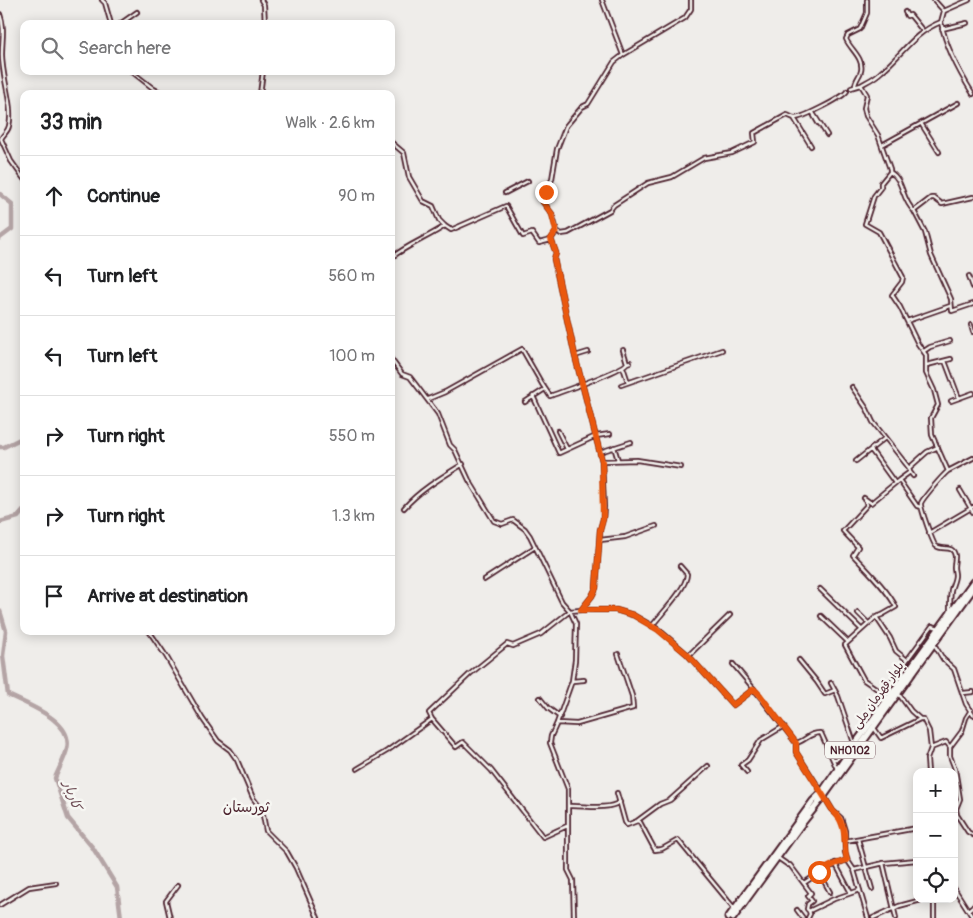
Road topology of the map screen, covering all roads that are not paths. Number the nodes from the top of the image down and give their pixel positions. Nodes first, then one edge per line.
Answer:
1 (102, 0) edge
2 (260, 0) edge
3 (602, 0) edge
4 (691, 0) edge
5 (867, 0) edge
6 (934, 0) edge
7 (969, 0) edge
8 (944, 11) junction
9 (137, 12) dead end
10 (905, 12) dead end
11 (0, 14) edge
12 (111, 20) edge
13 (126, 20) edge
14 (265, 20) edge
15 (941, 22) junction
16 (967, 23) dead end
17 (942, 29) junction
18 (923, 31) junction
19 (623, 55) junction
20 (136, 75) edge
21 (262, 75) edge
22 (861, 84) junction
23 (855, 86) junction
24 (851, 88) dead end
25 (156, 90) edge
26 (261, 90) edge
27 (847, 91) dead end
28 (973, 94) edge
29 (958, 103) dead end
30 (813, 113) junction
31 (794, 118) junction
32 (818, 123) dead end
33 (922, 124) junction
34 (827, 135) dead end
35 (395, 145) edge
36 (882, 145) junction
37 (811, 146) dead end
38 (940, 152) dead end
39 (890, 172) junction
40 (20, 173) edge
41 (528, 181) dead end
42 (505, 193) dead end
43 (973, 197) edge
44 (914, 211) junction
45 (444, 226) junction
46 (556, 231) junction
47 (551, 240) junction
48 (395, 254) edge
49 (969, 276) dead end
50 (973, 287) edge
51 (973, 304) edge
52 (950, 306) junction
53 (907, 321) junction
54 (971, 325) dead end
55 (973, 332) edge
56 (950, 341) dead end
57 (623, 350) dead end
58 (722, 350) dead end
59 (588, 352) dead end
60 (924, 352) junction
61 (575, 356) junction
62 (951, 359) dead end
63 (945, 361) junction
64 (395, 364) edge
65 (927, 365) junction
66 (623, 367) junction
67 (628, 382) junction
68 (583, 384) junction
69 (621, 385) dead end
70 (852, 387) dead end
71 (545, 389) junction
72 (973, 393) edge
73 (533, 396) junction
74 (959, 398) junction
75 (428, 399) junction
76 (951, 401) dead end
77 (525, 402) dead end
78 (558, 431) dead end
79 (610, 434) dead end
80 (596, 436) junction
81 (885, 438) junction
82 (631, 442) dead end
83 (614, 447) junction
84 (938, 447) junction
85 (567, 450) junction
86 (871, 450) junction
87 (600, 452) junction
88 (973, 458) edge
89 (618, 460) junction
90 (602, 461) junction
91 (856, 461) dead end
92 (463, 464) junction
93 (681, 467) dead end
94 (909, 470) junction
95 (948, 471) junction
96 (913, 476) dead end
97 (899, 480) junction
98 (895, 483) junction
99 (960, 490) dead end
100 (404, 508) dead end
101 (921, 508) junction
102 (972, 509) edge
103 (656, 526) dead end
104 (929, 533) junction
105 (600, 540) junction
106 (535, 547) junction
107 (680, 566) dead end
108 (484, 580) dead end
109 (973, 582) edge
110 (820, 589) dead end
111 (973, 589) edge
112 (581, 610) junction
113 (570, 611) junction
114 (858, 613) dead end
115 (730, 615) dead end
116 (821, 616) dead end
117 (876, 617) junction
118 (950, 617) junction
119 (868, 624) junction
120 (652, 626) junction
121 (939, 628) junction
122 (861, 629) junction
123 (152, 635) edge
124 (847, 641) junction
125 (934, 643) junction
126 (618, 654) dead end
127 (689, 655) junction
128 (800, 660) dead end
129 (907, 660) junction
130 (733, 664) dead end
131 (584, 680) dead end
132 (572, 681) junction
133 (831, 683) dead end
134 (754, 689) junction
135 (835, 690) junction
136 (898, 692) junction
137 (973, 692) edge
138 (883, 693) junction
139 (963, 693) junction
140 (540, 698) dead end
141 (888, 698) junction
142 (971, 710) junction
143 (973, 715) edge
144 (560, 717) junction
145 (432, 719) junction
146 (920, 719) junction
147 (557, 723) junction
148 (784, 726) junction
149 (873, 726) junction
150 (796, 743) junction
151 (856, 746) junction
152 (950, 747) junction
153 (931, 748) junction
154 (847, 754) junction
155 (833, 759) junction
156 (708, 766) dead end
157 (928, 768) edge
158 (357, 769) dead end
159 (837, 769) junction
160 (747, 772) dead end
161 (617, 793) dead end
162 (823, 794) junction
163 (620, 802) junction
164 (568, 806) junction
165 (955, 813) edge
166 (958, 819) edge
167 (637, 821) junction
168 (567, 826) junction
169 (913, 829) edge
170 (973, 835) edge
171 (858, 839) junction
172 (845, 842) junction
173 (777, 857) junction
174 (847, 860) junction
175 (913, 860) edge
176 (882, 863) junction
177 (835, 864) junction
178 (866, 867) junction
179 (854, 870) junction
180 (819, 872) junction
181 (56, 883) dead end
182 (804, 883) junction
183 (178, 885) dead end
184 (872, 889) dead end
185 (860, 890) junction
186 (830, 892) dead end
187 (851, 893) junction
188 (958, 894) edge
189 (913, 903) edge
190 (934, 903) edge
191 (0, 904) edge
192 (973, 906) edge
193 (735, 909) junction
194 (893, 909) junction
195 (797, 910) dead end
196 (968, 910) junction
197 (809, 911) junction
198 (170, 918) edge
199 (318, 918) edge
200 (574, 918) edge
201 (728, 918) edge
202 (733, 918) edge
203 (803, 918) edge
204 (808, 918) edge
205 (869, 918) edge
206 (873, 918) edge
207 (896, 918) edge
208 (934, 918) edge
209 (973, 918) edge

1 - 12 street
2 - 14 street
3 - 19 street
4 - 19 street
5 - 23 street
6 - 8 street
7 - 8 street
8 - 15 street
9 - 13 street
10 - 18 street
11 - 40 street
15 - 17 street
15 - 18 street
16 - 17 street
17 - 28 street
18 - 22 street
19 - 46 street
20 - 25 street
21 - 26 street
22 - 23 street
22 - 36 street
23 - 24 street
27 - 30 street
29 - 33 street
30 - 31 street
30 - 32 street
30 - 34 street
31 - 37 street
31 - 46 street
33 - 36 street
33 - 38 street
35 - 45 street
36 - 39 street
39 - 44 street
39 - 53 street
41 - 42 street
43 - 44 street
44 - 52 street
45 - 47 street
45 - 48 street
46 - 47 street
47 - 61 street
49 - 50 street
51 - 52 street
52 - 53 street
53 - 60 street
54 - 55 street
56 - 60 street
57 - 66 street
58 - 67 street
59 - 61 street
60 - 65 street
61 - 68 street
62 - 63 street
63 - 65 street
63 - 74 street
64 - 75 street
65 - 84 street
66 - 67 street
66 - 68 street
67 - 69 street
68 - 71 street
68 - 80 street
70 - 81 street
71 - 73 street
71 - 75 street
72 - 74 street
73 - 77 street
73 - 85 street
74 - 76 street
75 - 92 street
78 - 85 street
79 - 80 street
80 - 85 street
80 - 87 street
81 - 86 street
81 - 94 street
82 - 83 street
83 - 87 street
83 - 89 street
84 - 94 street
84 - 95 street
86 - 91 street
86 - 98 street
87 - 90 street
88 - 95 street
89 - 90 street
89 - 93 street
90 - 105 street
92 - 100 street
92 - 106 street
94 - 96 street
94 - 97 street
95 - 101 street
97 - 98 street
97 - 101 street
98 - 117 street
99 - 102 street
101 - 104 street
102 - 104 street
103 - 105 street
104 - 118 street
105 - 112 street
106 - 108 street
106 - 113 street
107 - 120 street
109 - 118 highway, بلوار قهرمان ملی / NH0102
110 - 122 street
111 - 118 highway, بلوار قهرمان ملی / NH0102
112 - 113 street
112 - 120 street
113 - 132 street
113 - 145 street
114 - 119 street
115 - 127 street
116 - 124 street
117 - 119 street
117 - 129 street
118 - 121 highway, بلوار قهرمان ملی / NH0102
118 - 125 highway, بلوار قهرمان ملی / NH0102
119 - 122 street
120 - 127 street
121 - 129 street
121 - 141 highway, بلوار قهرمان ملی / NH0102
122 - 124 street
123 - 199 street
124 - 138 street
125 - 136 highway, بلوار قهرمان ملی / NH0102
125 - 139 street
126 - 147 street
127 - 134 street
128 - 135 street
129 - 138 street
130 - 134 street
131 - 132 street
132 - 144 street
133 - 135 street
134 - 148 street
135 - 151 street
136 - 146 street
136 - 149 highway, بلوار قهرمان ملی / NH0102
137 - 139 street
138 - 141 street
139 - 142 street
140 - 144 street
141 - 151 highway, بلوار قهرمان ملی / NH0102
142 - 143 street
142 - 152 street
144 - 147 street
145 - 158 street
145 - 168 street
146 - 149 street
146 - 153 street
147 - 164 street
148 - 150 street
148 - 160 street
149 - 151 highway, بلوار قهرمان ملی / NH0102
150 - 155 street
150 - 162 street
151 - 154 highway, بلوار قهرمان ملی / NH0102
151 - 162 highway, بلوار قهرمان ملی / NH0102
152 - 153 street
152 - 165 street
153 - 157 street
154 - 155 street
154 - 159 highway, بلوار قهرمان ملی / NH0102
155 - 159 street
156 - 167 street
159 - 162 highway, بلوار قهرمان ملی / NH0102
161 - 163 street
162 - 172 street
162 - 173 highway, بلوار قهرمان ملی / NH0102
162 - 193 highway, بلوار قهرمان ملی / NH0102
163 - 164 street
163 - 167 street
164 - 168 street
166 - 170 street
167 - 193 street
168 - 200 street
169 - 171 street
171 - 172 street
171 - 178 street
172 - 174 street
173 - 182 street
173 - 202 highway, بلوار قهرمان ملی / NH0102
174 - 177 street
174 - 179 street
175 - 176 street
176 - 178 street
176 - 194 street
177 - 180 street
177 - 187 street
178 - 179 street
178 - 184 street
179 - 185 street
180 - 182 street
180 - 186 street
181 - 191 street
182 - 197 street
183 - 198 street
185 - 187 street
185 - 205 street
187 - 197 street
188 - 196 street
189 - 194 street
190 - 208 street
192 - 196 street
193 - 201 highway, بلوار قهرمان ملی / NH0102
194 - 206 street
194 - 207 street
195 - 203 street
196 - 209 street
197 - 204 street

